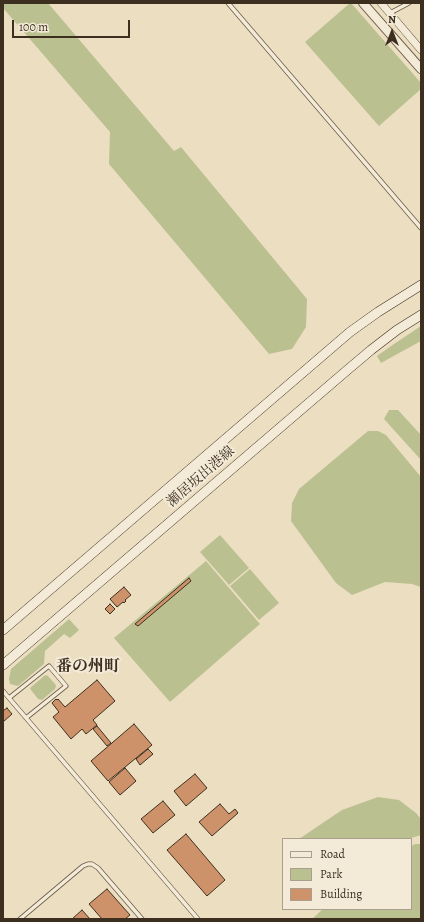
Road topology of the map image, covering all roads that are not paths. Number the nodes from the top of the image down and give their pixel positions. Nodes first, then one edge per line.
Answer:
1 (228, 3) edge
2 (363, 3) edge
3 (381, 3) edge
4 (409, 3) edge
5 (390, 13) junction
6 (421, 50) edge
7 (421, 69) edge
8 (421, 228) edge
9 (421, 285) edge
10 (421, 315) edge
11 (3, 630) edge
12 (3, 665) edge
13 (3, 691) edge
14 (9, 698) junction
15 (26, 718) junction
16 (20, 919) edge
17 (142, 919) edge
18 (198, 919) edge

1 - 8 lane
2 - 7 street
3 - 5 street
4 - 5 lane
5 - 6 street
9 - 11 main road, 瀬居坂出港線
10 - 12 main road, 瀬居坂出港線
13 - 14 lane
14 - 15 lane
14 - 15 lane
15 - 18 lane
16 - 17 lane

